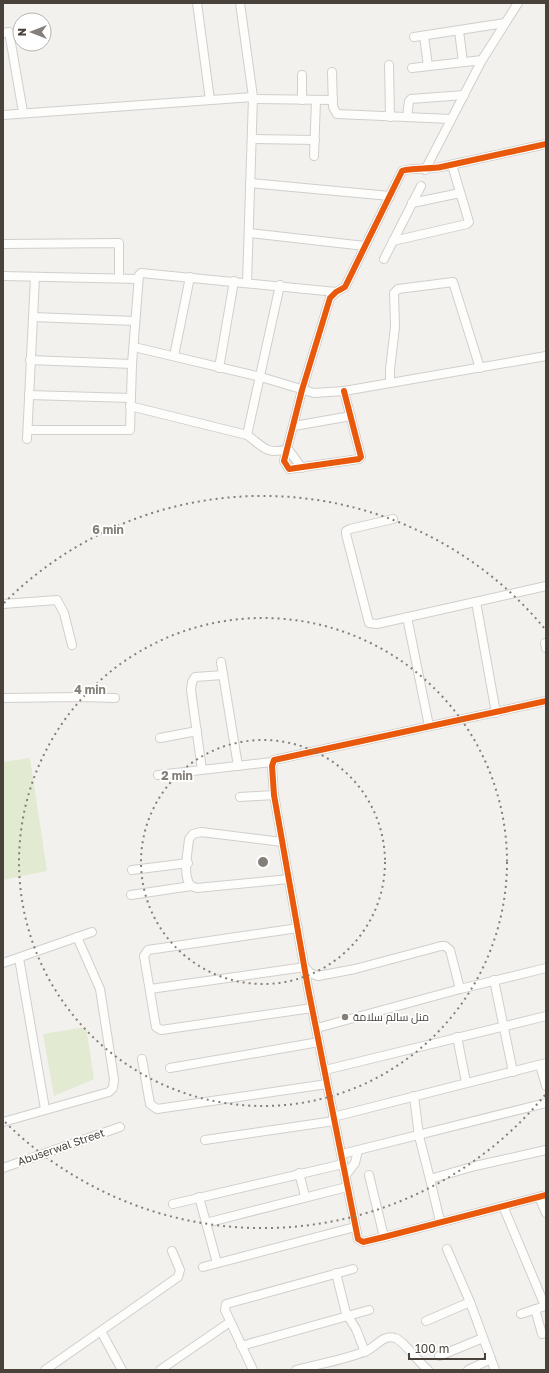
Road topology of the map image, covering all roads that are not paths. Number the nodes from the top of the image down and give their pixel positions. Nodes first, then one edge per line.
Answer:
1 (197, 3) edge
2 (240, 3) edge
3 (518, 3) edge
4 (505, 23) junction
5 (459, 30) junction
6 (3, 32) edge
7 (424, 36) junction
8 (414, 37) dead end
9 (482, 60) junction
10 (463, 62) junction
11 (390, 65) dead end
12 (428, 66) junction
13 (412, 68) dead end
14 (332, 72) dead end
15 (302, 75) dead end
16 (464, 95) junction
17 (253, 98) junction
18 (210, 100) junction
19 (302, 100) junction
20 (316, 100) junction
21 (333, 100) junction
22 (23, 112) junction
23 (3, 115) edge
24 (390, 117) junction
25 (407, 118) junction
26 (451, 119) junction
27 (253, 139) junction
28 (315, 140) junction
29 (546, 144) edge
30 (314, 156) dead end
31 (452, 165) junction
32 (425, 170) junction
33 (250, 183) junction
34 (421, 186) dead end
35 (460, 193) junction
36 (390, 196) junction
37 (412, 204) junction
38 (249, 233) junction
39 (393, 241) junction
40 (3, 244) edge
41 (365, 246) junction
42 (384, 259) dead end
43 (3, 276) edge
44 (34, 277) junction
45 (190, 277) junction
46 (119, 278) junction
47 (138, 279) junction
48 (234, 281) junction
49 (247, 284) junction
50 (280, 285) junction
51 (336, 292) junction
52 (33, 317) junction
53 (135, 321) junction
54 (134, 347) junction
55 (174, 356) junction
56 (546, 356) edge
57 (30, 360) junction
58 (132, 364) junction
59 (219, 368) junction
60 (480, 368) junction
61 (261, 377) junction
62 (390, 383) junction
63 (302, 390) junction
64 (344, 391) junction
65 (29, 395) junction
66 (130, 402) junction
67 (352, 416) junction
68 (294, 426) junction
69 (28, 430) junction
70 (247, 435) junction
71 (27, 439) dead end
72 (288, 449) junction
73 (393, 519) dead end
74 (546, 586) edge
75 (476, 602) junction
76 (3, 604) edge
77 (407, 617) junction
78 (72, 645) dead end
79 (220, 662) dead end
80 (223, 675) junction
81 (3, 698) edge
82 (115, 698) dead end
83 (546, 701) edge
84 (496, 713) junction
85 (429, 726) junction
86 (197, 732) junction
87 (160, 738) dead end
88 (272, 762) junction
89 (238, 766) junction
90 (202, 770) junction
91 (158, 775) dead end
92 (274, 795) junction
93 (240, 797) dead end
94 (282, 842) junction
95 (188, 863) junction
96 (132, 870) dead end
97 (289, 879) junction
98 (191, 886) junction
99 (131, 894) dead end
100 (298, 928) junction
101 (92, 932) dead end
102 (77, 937) junction
103 (19, 958) junction
104 (3, 963) edge
105 (305, 968) junction
106 (546, 968) edge
107 (494, 980) junction
108 (150, 989) junction
109 (460, 989) junction
110 (312, 1008) junction
111 (546, 1016) edge
112 (504, 1026) junction
113 (317, 1028) junction
114 (457, 1037) junction
115 (319, 1042) junction
116 (142, 1059) dead end
117 (543, 1064) edge
118 (170, 1068) dead end
119 (325, 1070) junction
120 (512, 1072) junction
121 (466, 1082) junction
122 (327, 1084) junction
123 (546, 1086) edge
124 (414, 1096) junction
125 (546, 1103) edge
126 (45, 1109) junction
127 (334, 1119) junction
128 (3, 1122) edge
129 (120, 1126) dead end
130 (419, 1136) junction
131 (205, 1140) dead end
132 (358, 1150) junction
133 (546, 1150) edge
134 (342, 1154) junction
135 (343, 1164) junction
136 (3, 1168) edge
137 (300, 1173) junction
138 (370, 1175) dead end
139 (346, 1176) junction
140 (430, 1179) junction
141 (347, 1187) junction
142 (305, 1196) junction
143 (543, 1196) edge
144 (199, 1197) junction
145 (173, 1204) dead end
146 (503, 1206) junction
147 (546, 1213) edge
148 (440, 1221) junction
149 (206, 1223) junction
150 (355, 1227) junction
151 (384, 1237) junction
152 (447, 1249) dead end
153 (172, 1251) dead end
154 (217, 1262) junction
155 (203, 1267) dead end
156 (353, 1269) dead end
157 (336, 1273) junction
158 (470, 1302) junction
159 (546, 1306) edge
160 (535, 1309) junction
161 (370, 1310) dead end
162 (521, 1314) dead end
163 (347, 1316) junction
164 (426, 1321) dead end
165 (230, 1322) junction
166 (542, 1334) dead end
167 (103, 1336) dead end
168 (483, 1338) junction
169 (241, 1346) junction
170 (365, 1352) junction
171 (439, 1356) dead end
172 (491, 1359) junction
173 (45, 1370) edge
174 (122, 1370) edge
175 (160, 1370) edge
176 (253, 1370) edge
177 (296, 1370) edge
178 (428, 1370) edge
179 (468, 1370) edge
180 (495, 1370) edge

1 - 18 street
2 - 17 street
3 - 4 street
4 - 5 street
4 - 9 street
5 - 7 street
5 - 10 street
6 - 22 street
7 - 8 street
7 - 12 street
9 - 10 street
9 - 16 street
10 - 12 street
11 - 24 street
12 - 13 street
14 - 21 street
15 - 19 street
16 - 25 street
16 - 26 street
17 - 18 street
17 - 19 street
17 - 27 street
18 - 22 street
19 - 20 street
20 - 21 street
20 - 28 street
21 - 24 street
22 - 23 street
24 - 25 street
25 - 26 street
26 - 32 street
27 - 28 street
27 - 33 street
28 - 30 street
29 - 31 street
31 - 32 street
31 - 35 street
32 - 36 street
33 - 36 street
33 - 38 street
34 - 37 street
35 - 37 street
35 - 39 street
36 - 41 street
37 - 39 street
38 - 41 street
38 - 49 street
39 - 42 street
40 - 46 street
41 - 51 street
43 - 44 street
44 - 46 street
44 - 52 street
45 - 47 street
45 - 48 street
45 - 55 street
46 - 47 street
47 - 53 street
48 - 49 street
48 - 59 street
49 - 50 street
50 - 51 street
50 - 61 street
51 - 63 street
52 - 53 street
52 - 57 street
53 - 54 street
54 - 55 street
54 - 58 street
55 - 59 street
56 - 60 street
57 - 58 street
57 - 65 street
58 - 66 street
59 - 61 street
60 - 62 street
60 - 62 street
61 - 63 street
61 - 70 street
62 - 64 street
63 - 64 street
63 - 68 street
64 - 67 street
65 - 66 street
65 - 69 street
66 - 69 street
66 - 70 street
67 - 68 street
67 - 72 street
68 - 72 street
69 - 71 street
70 - 72 street
73 - 77 street
74 - 75 street
75 - 77 street
75 - 84 street
76 - 78 street
77 - 85 street
79 - 80 street
80 - 86 street
80 - 89 street
81 - 82 street
83 - 84 street
84 - 85 street
85 - 88 street
86 - 87 street
86 - 90 street
88 - 89 street
88 - 92 street
89 - 90 street
90 - 91 street
92 - 93 street
92 - 94 street
94 - 95 street
94 - 97 street
95 - 96 street
95 - 98 street
97 - 98 street
97 - 100 street
98 - 99 street
100 - 105 street
100 - 108 street
101 - 102 street
102 - 103 street
102 - 126 street
103 - 104 street
103 - 126 street
105 - 108 street
105 - 109 street
105 - 110 street
106 - 107 street
107 - 109 street
107 - 112 street
108 - 110 street
109 - 113 street
110 - 113 street
111 - 112 street
112 - 114 street
112 - 120 street
113 - 115 street
114 - 119 street
114 - 121 street
115 - 118 street
115 - 119 street
116 - 122 street
117 - 120 street
117 - 123 street
119 - 122 street
120 - 121 street
121 - 124 street
122 - 127 street
124 - 127 street
124 - 130 street
125 - 130 street
126 - 128 street
127 - 131 street
127 - 134 street
129 - 136 street, Abuserwal Street
130 - 132 street
130 - 140 street
132 - 134 street
132 - 139 street
133 - 140 street
134 - 135 street
135 - 137 street
135 - 139 street
137 - 142 street
137 - 144 street
138 - 151 street
139 - 141 street
140 - 148 street
141 - 142 street
141 - 150 street
142 - 149 street
143 - 146 street
143 - 147 street
144 - 145 street
144 - 149 street
146 - 148 street
146 - 159 street
148 - 151 street
149 - 154 street
150 - 151 street
150 - 154 street
152 - 158 street
153 - 173 street
154 - 155 street
156 - 157 street
157 - 163 street
157 - 165 street
158 - 164 street
158 - 168 street
159 - 160 street
160 - 162 street
160 - 166 street
161 - 163 street
163 - 169 street
163 - 170 street
165 - 169 street
165 - 175 street
167 - 174 street
168 - 171 street
168 - 172 street
169 - 176 street
170 - 177 street
170 - 178 street
172 - 179 street
172 - 180 street

